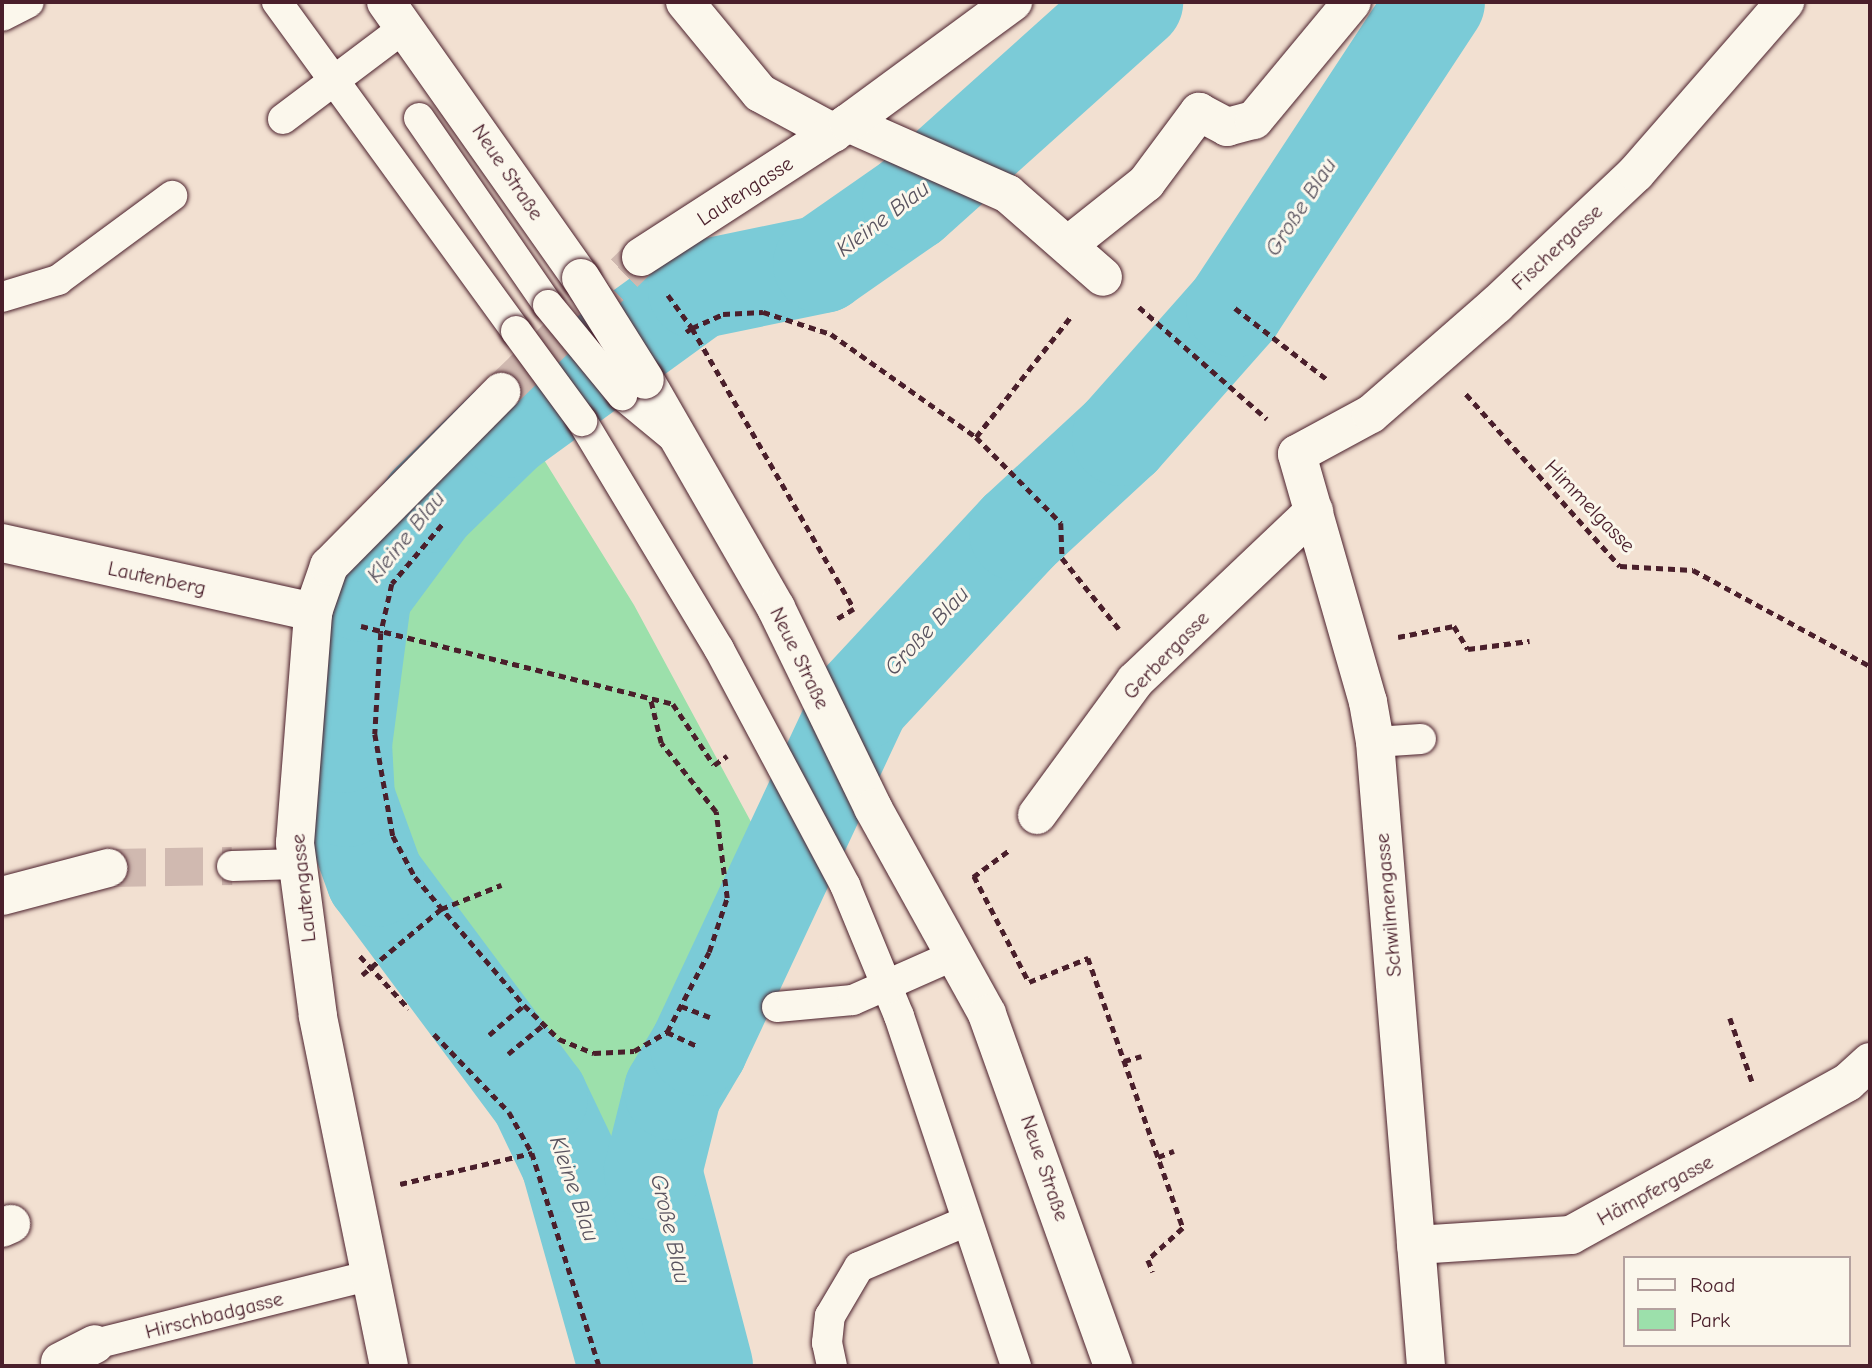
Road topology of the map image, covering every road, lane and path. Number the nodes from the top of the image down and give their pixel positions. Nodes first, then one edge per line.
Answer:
1 (29, 2) edge
2 (277, 2) edge
3 (685, 2) edge
4 (1013, 2) edge
5 (1352, 2) edge
6 (1785, 2) edge
7 (396, 14) edge
8 (2, 16) edge
9 (334, 80) junction
10 (419, 118) dead end
11 (283, 119) dead end
12 (841, 128) junction
13 (172, 196) dead end
14 (1068, 245) junction
15 (652, 272) joint
16 (1103, 277) joint
17 (2, 297) edge
18 (1235, 307) dead end
19 (1153, 319) dead end
20 (692, 328) junction
21 (686, 332) dead end
22 (1436, 360) junction
23 (634, 387) junction
24 (501, 392) tunnel mouth
25 (1250, 399) dead end
26 (1371, 414) junction
27 (975, 437) junction
28 (1297, 454) joint
29 (1314, 511) junction
30 (451, 515) dead end
31 (2, 543) edge
32 (313, 612) junction
33 (1387, 626) dead end
34 (369, 628) dead end
35 (381, 633) junction
36 (1528, 641) dead end
37 (795, 645) junction
38 (1870, 666) edge
39 (1150, 667) junction
40 (650, 698) junction
41 (1421, 739) dead end
42 (1375, 742) junction
43 (714, 765) dead end
44 (1037, 815) dead end
45 (1015, 846) dead end
46 (298, 864) junction
47 (232, 866) tunnel mouth
48 (108, 868) tunnel mouth
49 (974, 876) junction
50 (501, 885) dead end
51 (2, 896) edge
52 (929, 907) junction
53 (441, 909) junction
54 (395, 946) dead end
55 (957, 954) junction
56 (888, 986) junction
57 (524, 1004) junction
58 (681, 1006) junction
59 (778, 1007) dead end
60 (710, 1017) dead end
61 (1730, 1018) dead end
62 (543, 1025) junction
63 (667, 1032) junction
64 (434, 1034) dead end
65 (489, 1035) dead end
66 (699, 1047) dead end
67 (508, 1054) dead end
68 (1141, 1056) dead end
69 (1124, 1061) junction
70 (1870, 1062) edge
71 (1769, 1128) junction
72 (1174, 1151) dead end
73 (532, 1153) junction
74 (1158, 1157) junction
75 (354, 1195) junction
76 (967, 1221) junction
77 (1416, 1245) junction
78 (1153, 1272) dead end
79 (371, 1276) junction
80 (96, 1344) joint
81 (60, 1362) dead end
82 (389, 1366) edge
83 (599, 1366) edge
84 (832, 1366) edge
85 (1016, 1366) edge
86 (1113, 1366) edge
87 (1426, 1366) edge

1 - 8 lane
2 - 9 lane
3 - 12 street
4 - 12 street, Lautengasse
5 - 14 street
6 - 22 street, Fischergasse
7 - 9 lane
7 - 23 street, Neue Straße, bridge
9 - 11 lane
9 - 56 lane, bridge
10 - 23 lane, bridge
12 - 14 street
12 - 15 street, Lautengasse
13 - 17 lane
14 - 16 street
15 - 20 path
16 - 27 path
18 - 26 path
19 - 25 path
20 - 21 path
20 - 27 path
20 - 37 path
22 - 26 street, Fischergasse
22 - 38 path, Himmelgasse
23 - 37 street, Neue Straße
24 - 32 street, Lautengasse
26 - 28 street, Fischergasse
27 - 39 path
28 - 29 street, Schwilmengasse
29 - 39 street, Gerbergasse
29 - 42 street, Schwilmengasse
30 - 35 path
31 - 32 street, Lautenberg
32 - 46 street, Lautengasse
33 - 36 path
34 - 35 path
35 - 40 path
35 - 53 path
37 - 52 street, Neue Straße
39 - 44 street, Gerbergasse
40 - 43 path
40 - 58 path
41 - 42 lane
42 - 77 street, Schwilmengasse
45 - 49 path
46 - 47 lane
46 - 75 street, Lautengasse
48 - 51 street
49 - 52 path
49 - 69 path
50 - 53 path
52 - 55 street, Neue Straße
53 - 54 path
53 - 57 path
55 - 56 lane
55 - 86 street, Neue Straße
56 - 59 lane
56 - 76 lane
57 - 62 path
57 - 65 path
58 - 60 path
58 - 63 path
61 - 71 path
62 - 63 path
62 - 67 path
63 - 66 path
64 - 73 path
68 - 69 path
69 - 74 path
70 - 71 street, Hämpfergasse
71 - 77 street, Hämpfergasse
72 - 74 path
73 - 75 path
73 - 83 path
74 - 78 path
75 - 79 street, Lautengasse
76 - 84 lane
76 - 85 lane
77 - 87 street, Schwilmengasse
79 - 80 lane, Hirschbadgasse
79 - 82 street, Lautengasse
80 - 81 street, Hirschbadgasse

